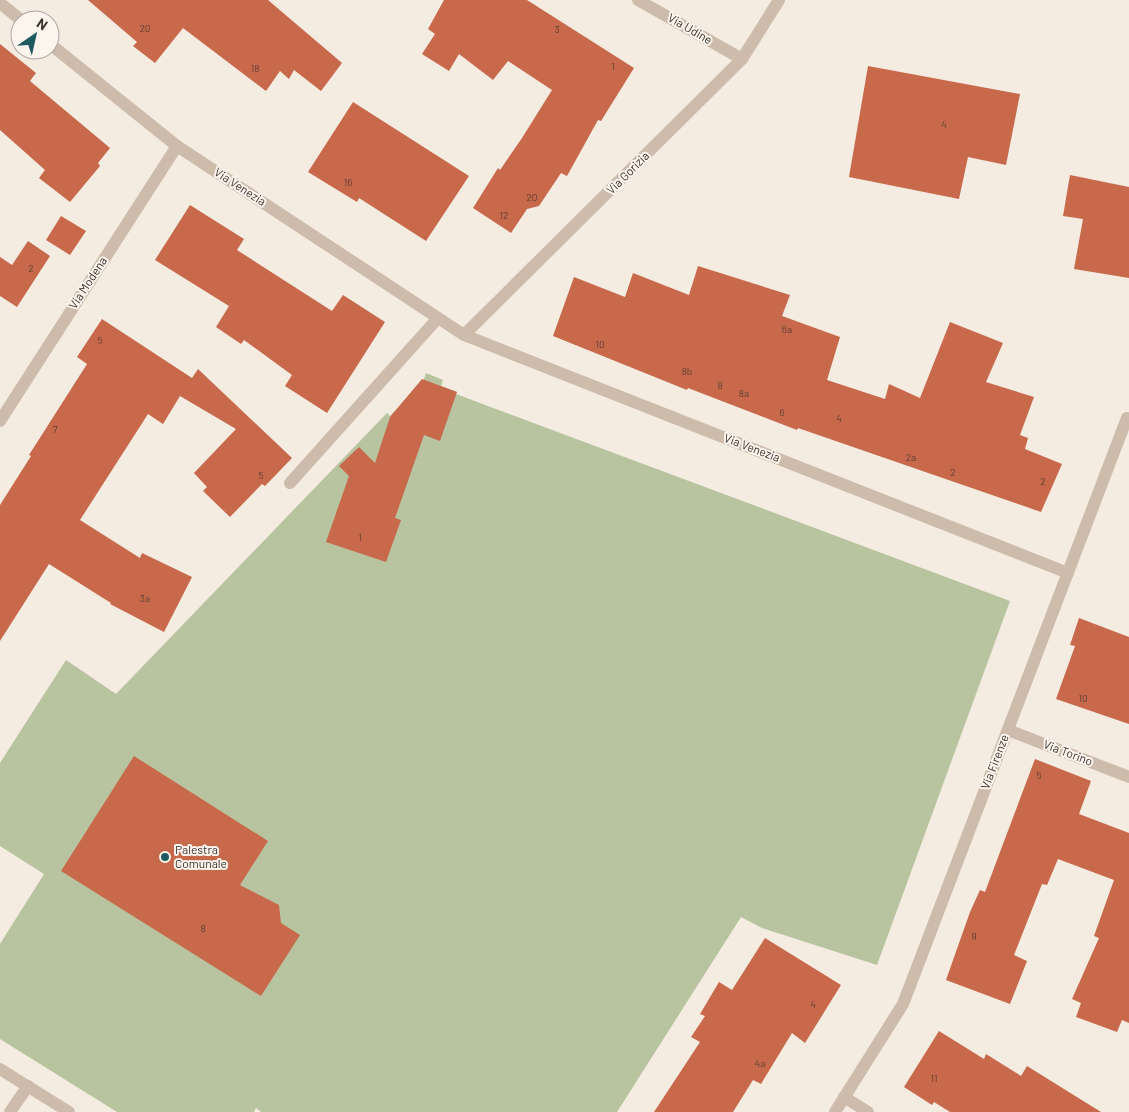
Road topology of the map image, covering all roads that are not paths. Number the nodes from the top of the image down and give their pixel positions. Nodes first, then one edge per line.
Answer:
1 (638, 0) edge
2 (779, 0) edge
3 (0, 4) edge
4 (10, 12) edge
5 (60, 52) edge
6 (742, 59) junction
7 (177, 146) junction
8 (438, 318) junction
9 (464, 335) junction
10 (1127, 418) dead end
11 (0, 421) edge
12 (290, 483) dead end
13 (1068, 573) junction
14 (1008, 730) junction
15 (1129, 777) edge
16 (0, 1069) edge
17 (28, 1086) junction
18 (844, 1097) junction
19 (10, 1112) edge
20 (69, 1112) edge
21 (835, 1112) edge
22 (868, 1112) edge

1 - 6 street, Via Udine
2 - 6 street, Via Gorizia
3 - 4 street
5 - 7 street, Via Venezia
6 - 9 street, Via Gorizia
7 - 8 street, Via Venezia
7 - 11 street, Via Modena
8 - 9 street, Via Venezia
8 - 12 street
9 - 13 street, Via Venezia
10 - 13 street, Via Firenze
13 - 14 street, Via Firenze
14 - 15 street, Via Torino
14 - 18 street, Via Firenze
16 - 17 street
17 - 19 street
17 - 20 street
18 - 21 street, Via Firenze
18 - 22 street

